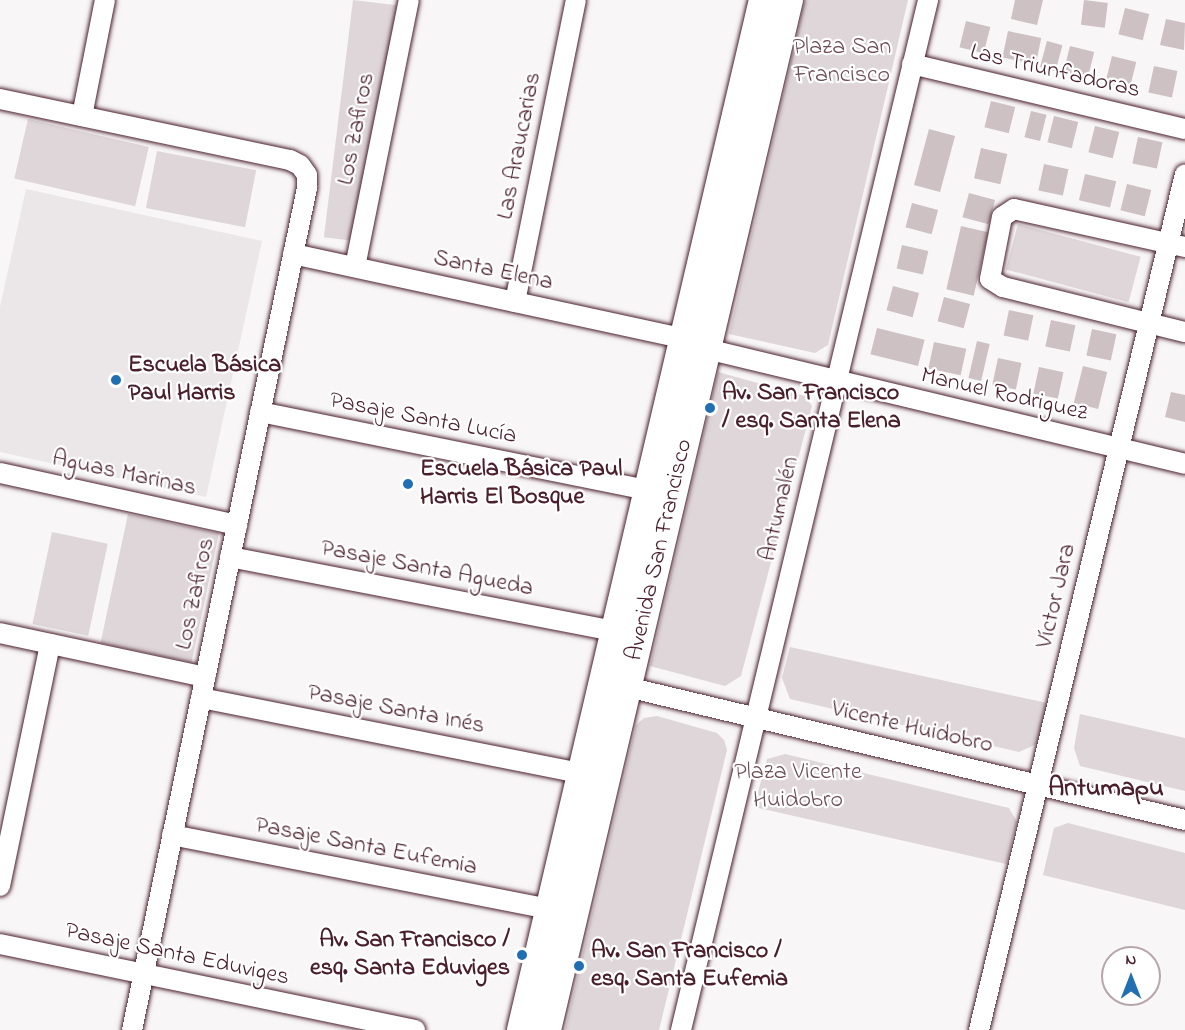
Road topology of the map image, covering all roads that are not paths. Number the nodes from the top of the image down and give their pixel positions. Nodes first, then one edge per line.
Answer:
1 (105, 0) edge
2 (408, 0) edge
3 (576, 0) edge
4 (763, 0) edge
5 (789, 0) edge
6 (928, 0) edge
7 (912, 64) junction
8 (0, 101) edge
9 (82, 116) junction
10 (1185, 129) edge
11 (1185, 174) edge
12 (1176, 245) edge
13 (293, 254) junction
14 (355, 267) junction
15 (515, 302) junction
16 (1148, 323) junction
17 (1185, 332) edge
18 (695, 344) junction
19 (837, 381) junction
20 (260, 412) junction
21 (1119, 448) junction
22 (1185, 464) edge
23 (0, 474) edge
24 (647, 490) junction
25 (237, 525) junction
26 (230, 557) junction
27 (614, 631) junction
28 (0, 633) edge
29 (50, 644) junction
30 (205, 677) junction
31 (627, 687) junction
32 (201, 698) junction
33 (756, 717) junction
34 (581, 773) junction
35 (1038, 785) junction
36 (1185, 820) edge
37 (172, 835) junction
38 (0, 886) edge
39 (549, 909) junction
40 (0, 945) edge
41 (144, 974) junction
42 (132, 1030) edge
43 (415, 1030) edge
44 (521, 1030) edge
45 (547, 1030) edge
46 (681, 1030) edge
47 (979, 1030) edge

1 - 9 street
2 - 14 street, Los Zafiros
3 - 15 street, Las Araucarias
4 - 18 main road, Avenida San Francisco
5 - 18 main road, Avenida San Francisco
6 - 7 street, Antumalén
7 - 10 street, Las Triunfadoras
7 - 19 street, Antumalén
8 - 9 street
9 - 13 street, Los Zafiros
11 - 12 street, Víctor Jara
12 - 16 street, Víctor Jara
12 - 16 street
13 - 14 street, Santa Elena
13 - 20 street, Los Zafiros
14 - 15 street, Santa Elena
15 - 18 street, Santa Elena
16 - 17 street
16 - 21 street, Víctor Jara
18 - 19 street, Manuel Rodriguez
18 - 24 main road, Avenida San Francisco
18 - 31 main road, Avenida San Francisco
19 - 21 street, Manuel Rodriguez
19 - 33 street, Antumalén
20 - 24 street, Pasaje Santa Lucía
20 - 25 street, Los Zafiros
21 - 22 street, Manuel Rodriguez
21 - 35 street, Víctor Jara
23 - 25 street, Aguas Marinas
24 - 27 main road, Avenida San Francisco
25 - 26 street, Los Zafiros
26 - 27 street, Pasaje Santa Agueda
26 - 30 street, Los Zafiros
27 - 34 main road, Avenida San Francisco
28 - 29 street
29 - 30 street
29 - 38 street
30 - 32 street, Los Zafiros
31 - 33 street, Vicente Huidobro
31 - 45 main road, Avenida San Francisco
32 - 34 street, Pasaje Santa Inés
32 - 37 street, Los Zafiros
33 - 35 street, Vicente Huidobro
33 - 46 street, Antumalén
34 - 39 main road, Avenida San Francisco
35 - 36 street, Vicente Huidobro
35 - 47 street, Víctor Jara
37 - 39 street, Pasaje Santa Eufemia
37 - 41 street, Los Zafiros
39 - 44 main road, Avenida San Francisco
40 - 41 street, Pasaje Santa Eduviges
41 - 42 street, Los Zafiros
41 - 43 street, Pasaje Santa Eduviges

